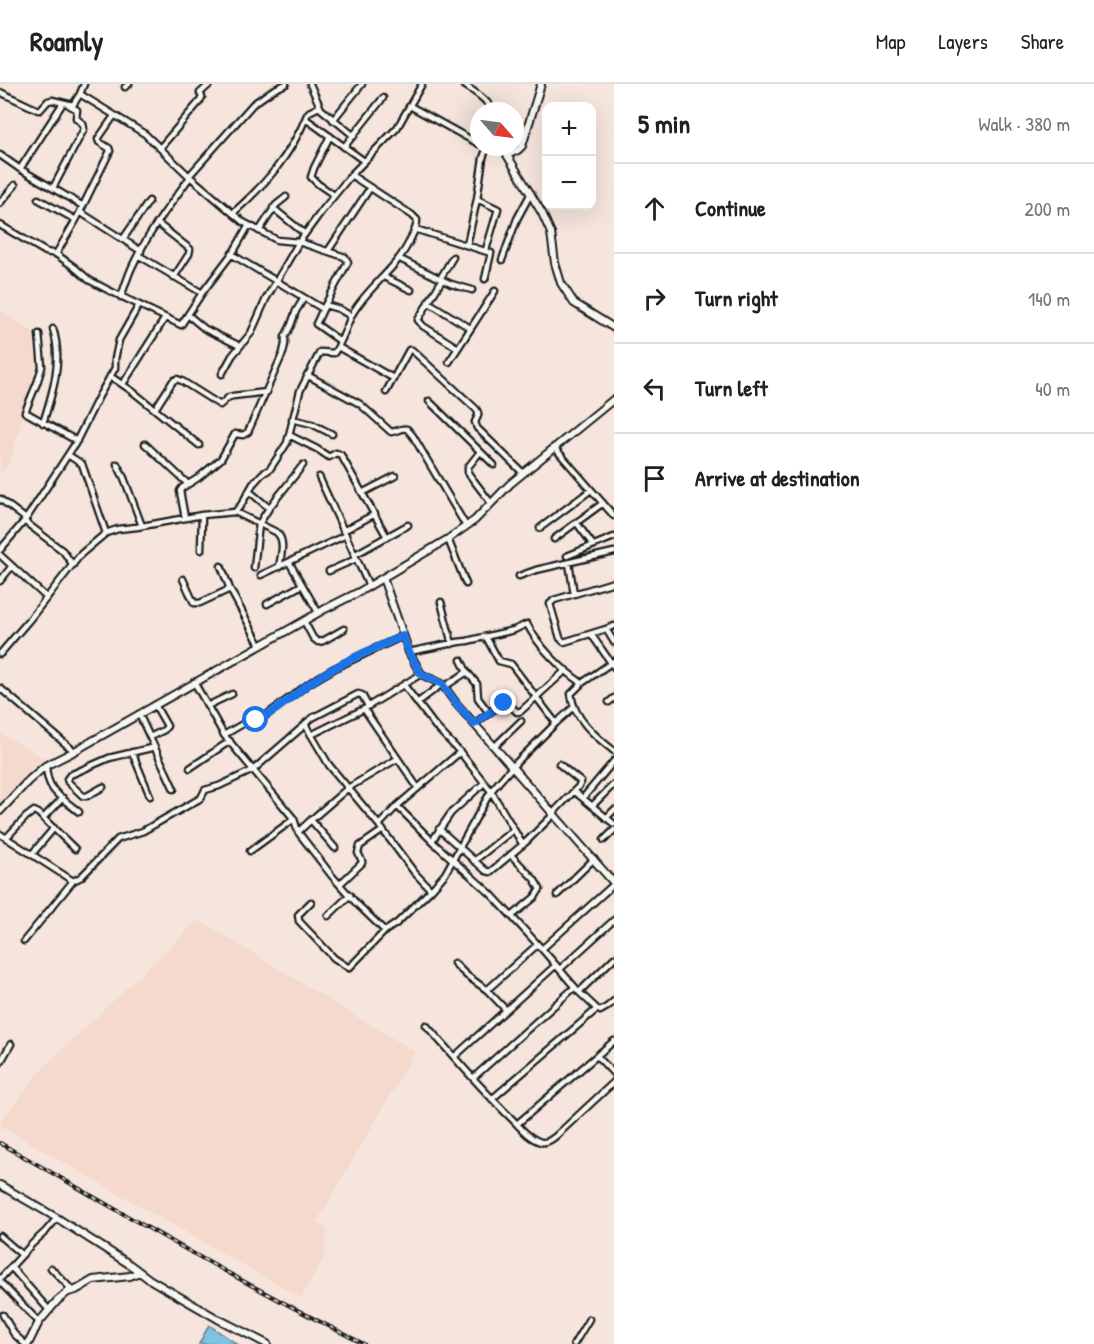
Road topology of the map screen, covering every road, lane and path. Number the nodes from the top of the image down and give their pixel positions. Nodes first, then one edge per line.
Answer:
1 (84, 84) edge
2 (210, 84) edge
3 (286, 84) edge
4 (310, 84) edge
5 (422, 84) edge
6 (463, 84) edge
7 (541, 84) edge
8 (358, 85) edge
9 (0, 92) edge
10 (80, 94) junction
11 (383, 98) dead end
12 (487, 102) edge
13 (66, 104) junction
14 (410, 106) junction
15 (320, 107) junction
16 (114, 116) junction
17 (306, 119) junction
18 (333, 120) junction
19 (330, 136) junction
20 (354, 136) junction
21 (470, 139) edge
22 (524, 140) edge
23 (344, 147) junction
24 (160, 148) junction
25 (0, 154) edge
26 (484, 156) edge
27 (508, 156) edge
28 (364, 161) junction
29 (20, 169) junction
30 (351, 175) junction
31 (190, 176) junction
32 (15, 185) dead end
33 (53, 188) junction
34 (370, 188) junction
35 (531, 193) junction
36 (334, 195) junction
37 (286, 197) dead end
38 (38, 199) dead end
39 (477, 199) junction
40 (149, 201) dead end
41 (0, 203) edge
42 (83, 206) junction
43 (273, 208) junction
44 (80, 212) junction
45 (233, 213) junction
46 (76, 220) junction
47 (158, 223) junction
48 (0, 225) edge
49 (249, 225) junction
50 (415, 229) junction
51 (260, 231) junction
52 (305, 234) junction
53 (123, 239) junction
54 (299, 242) junction
55 (467, 245) junction
56 (486, 250) junction
57 (328, 251) junction
58 (140, 253) junction
59 (56, 254) junction
60 (231, 254) junction
61 (453, 257) dead end
62 (400, 259) junction
63 (502, 260) dead end
64 (174, 276) junction
65 (384, 277) junction
66 (441, 279) junction
67 (485, 279) dead end
68 (276, 282) junction
69 (411, 290) dead end
70 (472, 290) dead end
71 (495, 291) dead end
72 (202, 293) junction
73 (121, 297) junction
74 (304, 298) junction
75 (428, 302) junction
76 (139, 305) junction
77 (324, 307) junction
78 (188, 315) junction
79 (351, 316) junction
80 (165, 318) junction
81 (53, 328) dead end
82 (470, 328) junction
83 (614, 328) edge
84 (39, 334) dead end
85 (339, 344) junction
86 (240, 346) junction
87 (458, 348) junction
88 (449, 362) dead end
89 (222, 374) dead end
90 (307, 375) junction
91 (110, 376) junction
92 (393, 378) junction
93 (123, 384) junction
94 (267, 392) junction
95 (386, 392) dead end
96 (614, 399) edge
97 (429, 401) dead end
98 (155, 409) junction
99 (292, 419) junction
100 (43, 423) junction
101 (332, 434) dead end
102 (289, 435) junction
103 (77, 441) junction
104 (145, 444) dead end
105 (199, 445) dead end
106 (554, 447) junction
107 (480, 452) junction
108 (68, 455) junction
109 (117, 464) dead end
110 (303, 465) dead end
111 (494, 465) dead end
112 (523, 473) junction
113 (395, 476) dead end
114 (319, 477) dead end
115 (188, 484) junction
116 (591, 490) junction
117 (249, 491) junction
118 (363, 493) junction
119 (0, 499) edge
120 (491, 503) junction
121 (603, 503) junction
122 (269, 508) junction
123 (235, 512) junction
124 (375, 514) junction
125 (202, 515) junction
126 (614, 516) edge
127 (184, 518) junction
128 (25, 520) junction
129 (576, 522) junction
130 (259, 524) junction
131 (408, 525) dead end
132 (142, 526) junction
133 (466, 526) junction
134 (540, 528) dead end
135 (106, 533) junction
136 (345, 533) junction
137 (387, 537) junction
138 (614, 537) edge
139 (447, 539) junction
140 (554, 539) dead end
141 (593, 545) junction
142 (201, 550) dead end
143 (0, 552) edge
144 (614, 552) edge
145 (567, 556) dead end
146 (355, 557) junction
147 (289, 562) junction
148 (569, 563) junction
149 (73, 565) junction
150 (12, 566) junction
151 (221, 566) dead end
152 (279, 567) junction
153 (254, 568) dead end
154 (329, 571) dead end
155 (261, 575) dead end
156 (519, 576) dead end
157 (383, 578) junction
158 (183, 579) dead end
159 (0, 581) edge
160 (614, 582) edge
161 (466, 584) dead end
162 (302, 585) junction
163 (369, 586) junction
164 (230, 589) junction
165 (574, 594) junction
166 (47, 598) junction
167 (441, 602) dead end
168 (267, 604) dead end
169 (318, 612) junction
170 (304, 621) junction
171 (614, 626) edge
172 (344, 629) dead end
173 (606, 629) junction
174 (591, 634) junction
175 (403, 636) junction
176 (486, 637) junction
177 (614, 642) edge
178 (452, 644) junction
179 (261, 645) junction
180 (409, 652) junction
181 (0, 654) edge
182 (461, 660) dead end
183 (613, 663) edge
184 (566, 670) junction
185 (467, 672) junction
186 (421, 674) junction
187 (194, 682) junction
188 (582, 683) junction
189 (404, 685) junction
190 (443, 686) junction
191 (0, 688) edge
192 (232, 694) dead end
193 (536, 697) junction
194 (614, 698) edge
195 (609, 702) dead end
196 (417, 703) junction
197 (155, 705) junction
198 (207, 705) junction
199 (574, 707) junction
200 (366, 708) junction
201 (489, 713) junction
202 (139, 714) junction
203 (521, 721) dead end
204 (556, 723) junction
205 (306, 724) junction
206 (474, 724) junction
207 (224, 735) junction
208 (311, 735) junction
209 (150, 737) junction
210 (230, 741) junction
211 (155, 747) junction
212 (494, 747) junction
213 (74, 751) junction
214 (614, 751) edge
215 (132, 752) junction
216 (460, 752) junction
217 (397, 759) junction
218 (614, 761) edge
219 (559, 764) dead end
220 (46, 765) junction
221 (512, 767) junction
222 (190, 768) dead end
223 (253, 770) junction
224 (484, 783) junction
225 (614, 784) edge
226 (103, 787) dead end
227 (348, 788) junction
228 (174, 789) dead end
229 (418, 789) junction
230 (574, 790) junction
231 (491, 791) junction
232 (150, 796) dead end
233 (63, 798) junction
234 (583, 798) junction
235 (397, 806) junction
236 (592, 806) junction
237 (614, 810) edge
238 (0, 811) edge
239 (79, 812) dead end
240 (553, 814) junction
241 (43, 818) junction
242 (606, 818) junction
243 (294, 819) junction
244 (311, 820) junction
245 (614, 824) edge
246 (379, 825) junction
247 (54, 828) junction
248 (439, 829) junction
249 (383, 830) junction
250 (513, 830) junction
251 (614, 830) edge
252 (298, 832) junction
253 (0, 834) edge
254 (6, 838) junction
255 (604, 840) dead end
256 (432, 841) junction
257 (523, 845) junction
258 (460, 847) junction
259 (335, 848) dead end
260 (75, 849) dead end
261 (250, 851) dead end
262 (32, 854) junction
263 (511, 855) junction
264 (453, 860) junction
265 (594, 860) junction
266 (474, 861) junction
267 (73, 881) junction
268 (340, 884) junction
269 (614, 884) edge
270 (431, 890) junction
271 (350, 895) junction
272 (558, 895) dead end
273 (311, 902) dead end
274 (328, 916) dead end
275 (512, 916) junction
276 (614, 920) edge
277 (385, 931) junction
278 (24, 940) dead end
279 (537, 945) junction
280 (542, 949) junction
281 (614, 958) edge
282 (454, 963) dead end
283 (558, 967) junction
284 (577, 989) junction
285 (487, 990) junction
286 (614, 1001) edge
287 (597, 1009) junction
288 (506, 1010) junction
289 (426, 1025) dead end
290 (614, 1041) edge
291 (11, 1044) dead end
292 (597, 1056) junction
293 (454, 1057) junction
294 (0, 1063) edge
295 (614, 1074) edge
296 (473, 1078) junction
297 (614, 1082) edge
298 (492, 1099) junction
299 (517, 1124) junction
300 (0, 1185) edge
301 (57, 1218) junction
302 (0, 1236) edge
303 (22, 1255) junction
304 (0, 1266) edge
305 (51, 1268) dead end
306 (9, 1270) junction
307 (139, 1272) junction
308 (0, 1280) edge
309 (73, 1291) junction
310 (50, 1310) junction
311 (3, 1315) dead end
312 (589, 1319) dead end
313 (39, 1322) junction
314 (27, 1344) edge
315 (267, 1344) edge
316 (574, 1344) edge

1 - 10 street
2 - 24 street
3 - 31 street
4 - 15 street
5 - 14 street
6 - 12 street
7 - 22 street
8 - 18 street
9 - 13 street
10 - 13 street
10 - 16 street
11 - 20 street
13 - 29 street
13 - 33 street
14 - 21 street
14 - 28 street
15 - 17 street
15 - 18 street
16 - 24 street
16 - 42 street
17 - 19 street
17 - 45 street
18 - 20 street
19 - 23 street
19 - 36 street
20 - 23 street
23 - 28 street
24 - 31 street
25 - 29 street
26 - 39 street
27 - 35 street
28 - 30 street
29 - 33 street
30 - 34 street
30 - 36 street
31 - 45 street
31 - 47 street
32 - 41 street
33 - 42 street
34 - 50 street
34 - 57 street
35 - 63 street
35 - 83 street
36 - 52 street
37 - 43 street
38 - 46 street
39 - 55 street
39 - 56 street
40 - 53 street
42 - 44 street
43 - 51 street
43 - 52 street
44 - 46 street
44 - 53 street
45 - 49 street
46 - 59 street
47 - 58 street
47 - 64 street
48 - 59 street
49 - 51 street
49 - 60 street
50 - 55 street
50 - 62 street
51 - 54 street
52 - 54 street
53 - 58 street
54 - 57 street
54 - 68 street
55 - 56 street
56 - 67 street
57 - 77 street
58 - 64 street
58 - 73 street
59 - 73 street
60 - 68 street
60 - 72 street
61 - 66 street
62 - 65 street
62 - 66 street
64 - 72 street
65 - 69 street
65 - 79 street
66 - 70 street
66 - 75 street
68 - 74 street
68 - 86 street
71 - 82 street
72 - 78 street
73 - 76 street
74 - 77 street
74 - 94 street
75 - 82 street
75 - 87 street
76 - 80 street
76 - 91 street
77 - 79 street
77 - 85 street
78 - 80 street
78 - 86 street
79 - 85 street
80 - 93 street
81 - 100 street
82 - 87 street
84 - 100 street
85 - 90 street
85 - 92 street
86 - 89 street
87 - 88 street
90 - 99 street
90 - 133 street
91 - 93 street
91 - 103 street
92 - 95 street
92 - 112 street
93 - 98 street
94 - 98 street
94 - 115 street
96 - 106 street
97 - 107 street
98 - 105 street
99 - 101 street
99 - 102 street
100 - 103 street
102 - 117 street
102 - 118 street
103 - 108 street
104 - 115 street
106 - 112 street
106 - 116 street
107 - 111 street
107 - 120 street
108 - 128 street
108 - 135 street
109 - 132 street
110 - 122 street
112 - 120 street
113 - 118 street
114 - 136 street
115 - 127 street
116 - 121 street
116 - 134 street
117 - 122 street
117 - 123 street
118 - 124 street
119 - 128 street
120 - 133 street
121 - 126 street
121 - 129 street
122 - 130 street
123 - 125 street
123 - 130 street
124 - 136 street
124 - 137 street
125 - 127 street
125 - 142 street
127 - 132 street
128 - 143 street
128 - 149 street
129 - 140 street
129 - 141 street
130 - 152 street
130 - 153 street
131 - 137 street
132 - 135 street
133 - 139 street
135 - 149 street
136 - 146 street
136 - 147 street
137 - 146 street
138 - 141 street
139 - 157 street
139 - 161 street
141 - 145 street
143 - 150 street
144 - 148 street
146 - 154 street
146 - 163 street
147 - 152 street
147 - 162 street
148 - 156 street
148 - 165 street
149 - 166 street
150 - 159 street
150 - 166 street
151 - 164 street
152 - 155 street
157 - 163 street
157 - 175 street
158 - 164 street
160 - 165 street
162 - 168 street
162 - 169 street
163 - 169 street
164 - 179 street
165 - 174 street
166 - 181 street
167 - 178 street
169 - 170 street
170 - 172 street
170 - 179 street
171 - 173 street
173 - 174 street
173 - 177 street
174 - 183 street
175 - 180 street
175 - 207 street
176 - 178 street
176 - 184 street
176 - 193 street
178 - 180 street
179 - 187 street
180 - 186 street
182 - 185 street
183 - 188 street
184 - 188 street
184 - 193 street
185 - 190 street
185 - 201 street
186 - 189 street
186 - 190 street
187 - 197 street
187 - 198 street
188 - 199 street
189 - 196 street
189 - 200 street
190 - 196 street
190 - 206 street
191 - 213 street
192 - 198 street
193 - 201 street
193 - 204 street
194 - 195 street
196 - 216 street
197 - 202 street
197 - 209 street
198 - 207 street
199 - 204 street
199 - 214 street
200 - 205 street
200 - 208 street
200 - 217 street
201 - 206 street
202 - 209 street
202 - 213 street
203 - 212 street
204 - 221 street
205 - 208 street
205 - 223 street
206 - 212 street
207 - 210 street
208 - 227 street
209 - 211 street
210 - 222 street
210 - 223 street
211 - 215 street
211 - 228 street
212 - 221 street
213 - 220 street
215 - 226 street
215 - 232 street
216 - 224 street
216 - 229 street
217 - 227 street
217 - 229 street
218 - 234 street
219 - 230 street
220 - 233 street
220 - 238 street
221 - 231 street
221 - 240 street
223 - 243 street
223 - 267 street
224 - 231 street
224 - 248 street
225 - 236 street
227 - 244 street
227 - 246 street
229 - 235 street
230 - 234 street
230 - 240 street
231 - 250 street
231 - 258 street
233 - 239 street
233 - 241 street
234 - 236 street
235 - 246 street
235 - 256 street
236 - 242 street
237 - 242 street
240 - 257 street
240 - 265 street
241 - 247 street
241 - 254 street
242 - 245 street
243 - 252 street
243 - 261 street
244 - 252 street
244 - 259 street
246 - 249 street
247 - 260 street
247 - 262 street
248 - 256 street
248 - 258 street
249 - 268 street
249 - 270 street
250 - 257 street
250 - 266 street
251 - 255 street
252 - 268 street
253 - 254 street
254 - 262 street
256 - 264 street
257 - 263 street
258 - 264 street
258 - 266 street
262 - 267 street
263 - 266 street
263 - 275 street
264 - 270 street
264 - 275 street
265 - 269 street
265 - 272 street
267 - 278 street
268 - 271 street
269 - 280 street
270 - 277 street
271 - 274 street
271 - 277 street
273 - 277 street
275 - 279 street
276 - 283 street
279 - 280 street
279 - 285 street
280 - 283 street
281 - 284 street
282 - 285 street
283 - 284 street
283 - 288 street
284 - 287 street
284 - 296 street
285 - 288 street
286 - 287 street
287 - 298 street
288 - 293 street
289 - 293 street
290 - 292 street
291 - 294 street
292 - 295 street
292 - 299 street
293 - 296 street
296 - 298 street
297 - 299 street
298 - 299 street
300 - 301 street
301 - 303 street
301 - 307 street
302 - 303 street
303 - 306 street
304 - 306 street
305 - 309 street
306 - 308 street
306 - 310 street
307 - 309 street
307 - 315 street
308 - 313 street
309 - 310 street
310 - 313 street
311 - 314 street
312 - 316 street
313 - 314 street

